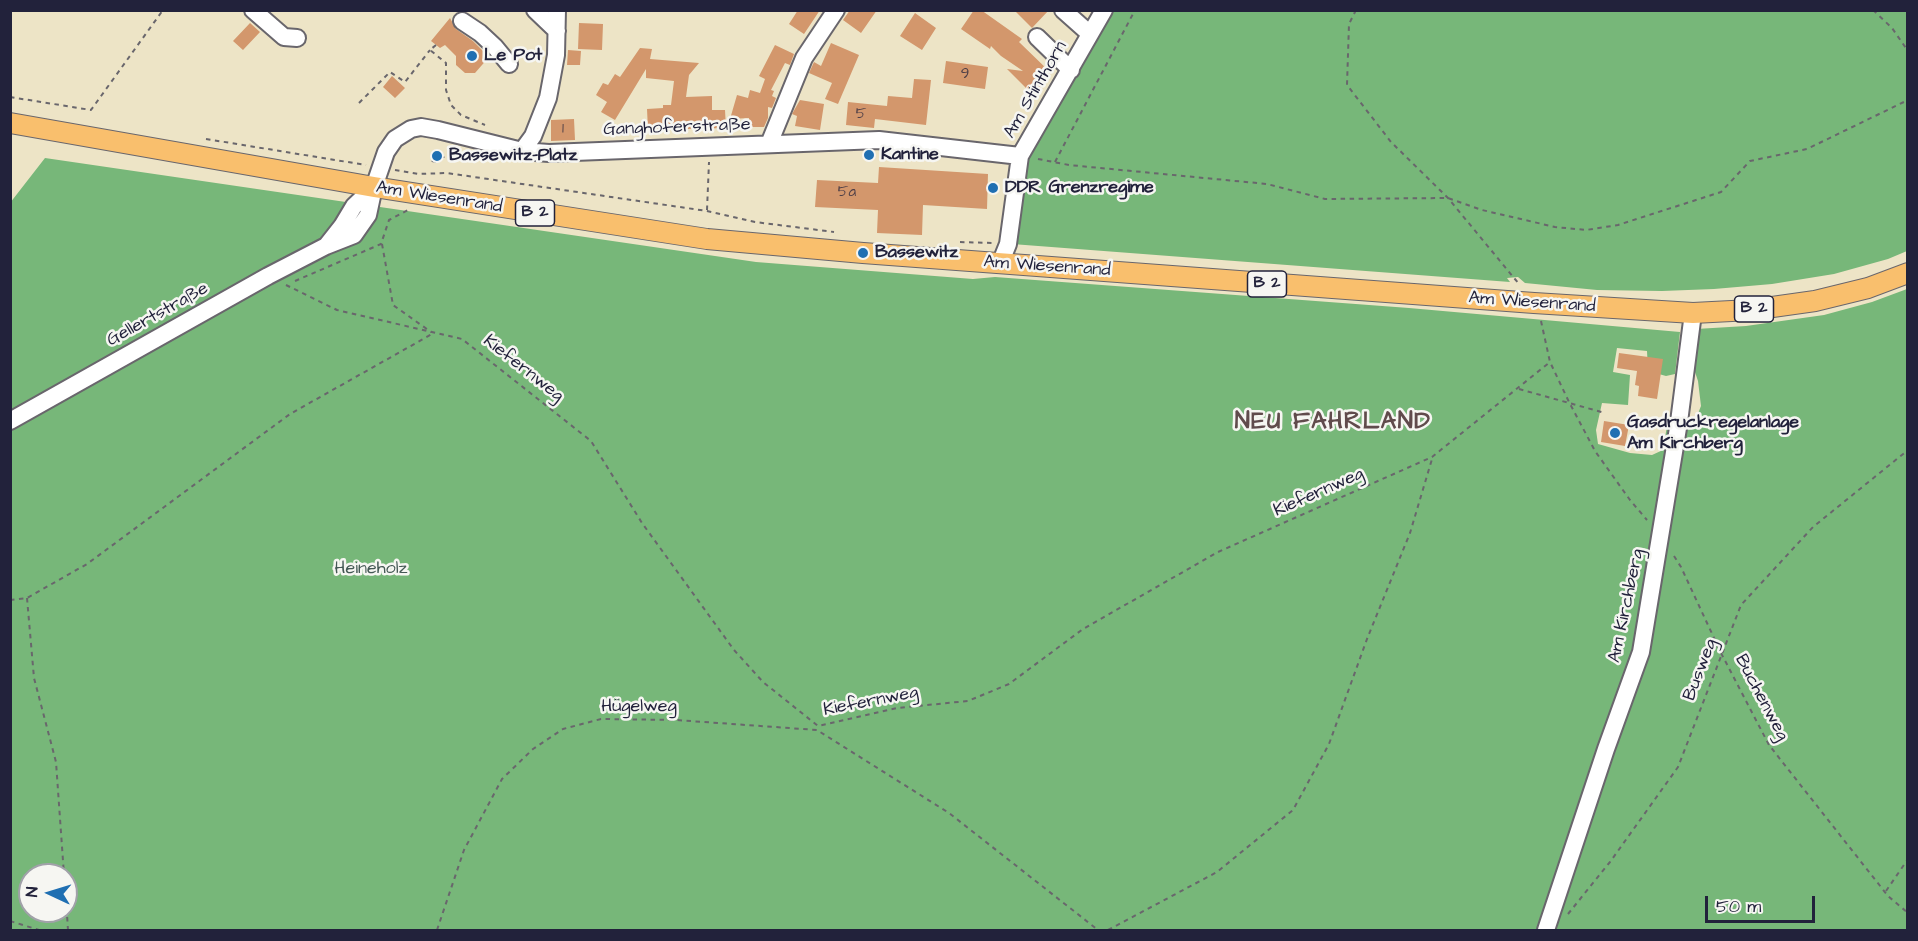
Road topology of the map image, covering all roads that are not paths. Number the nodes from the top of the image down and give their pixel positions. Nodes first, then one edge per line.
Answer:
1 (253, 10) edge
2 (535, 10) edge
3 (557, 10) edge
4 (836, 10) edge
5 (1063, 10) edge
6 (1104, 10) edge
7 (462, 21) dead end
8 (557, 31) junction
9 (1090, 34) junction
10 (1037, 37) dead end
11 (297, 38) dead end
12 (509, 64) dead end
13 (1071, 70) junction
14 (10, 123) edge
15 (769, 144) junction
16 (522, 151) junction
17 (1020, 156) junction
18 (374, 187) junction
19 (1000, 264) junction
20 (1908, 273) edge
21 (1694, 313) junction
22 (10, 421) edge
23 (1546, 930) edge

1 - 11 street
2 - 8 street
3 - 8 street
4 - 15 street
5 - 9 street
6 - 9 street, Am Stinthorn
7 - 12 street
8 - 16 street
9 - 13 street, Am Stinthorn
10 - 13 street
13 - 17 street, Am Stinthorn
14 - 18 main road, Am Wiesenrand / B 2
15 - 16 street, Ganghoferstraße
15 - 17 street, Ganghoferstraße
16 - 18 street, Ganghoferstraße
17 - 19 street, Am Stinthorn
18 - 19 main road, Am Wiesenrand / B 2
18 - 22 street, Gellertstraße
19 - 21 main road, Am Wiesenrand / B 2
20 - 21 main road, Am Wiesenrand / B 2
21 - 23 street, Am Kirchberg

